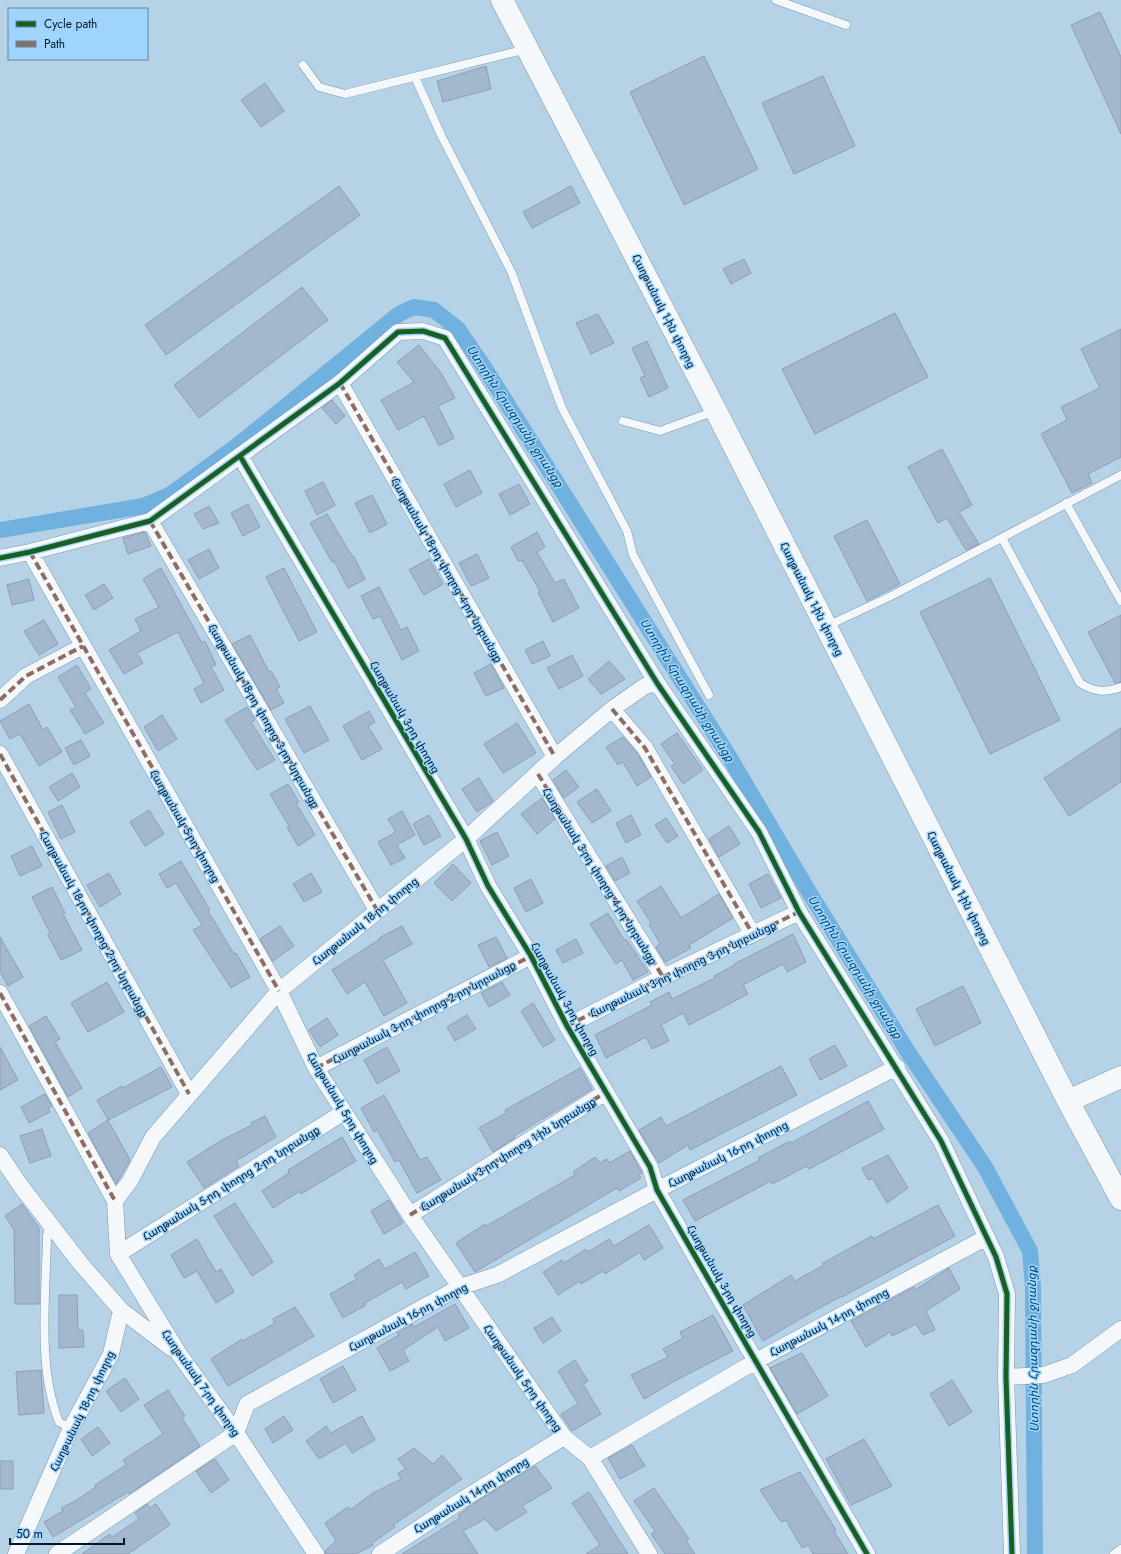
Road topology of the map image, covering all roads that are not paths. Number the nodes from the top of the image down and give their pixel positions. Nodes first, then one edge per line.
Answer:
1 (502, 0) edge
2 (776, 0) edge
3 (846, 25) dead end
4 (528, 49) junction
5 (303, 65) dead end
6 (415, 77) junction
7 (340, 383) junction
8 (716, 411) junction
9 (623, 421) dead end
10 (240, 456) junction
11 (1121, 476) edge
12 (1066, 503) junction
13 (150, 521) junction
14 (1002, 538) junction
15 (30, 552) junction
16 (0, 558) edge
17 (1121, 600) edge
18 (826, 626) junction
19 (83, 646) junction
20 (658, 684) junction
21 (1121, 687) edge
22 (709, 695) dead end
23 (0, 700) edge
24 (612, 709) junction
25 (0, 754) edge
26 (555, 757) junction
27 (538, 774) junction
28 (466, 839) junction
29 (377, 910) junction
30 (799, 912) junction
31 (752, 933) junction
32 (531, 956) junction
33 (663, 977) junction
34 (279, 991) junction
35 (0, 993) edge
36 (567, 1026) junction
37 (897, 1067) junction
38 (316, 1068) junction
39 (1121, 1077) edge
40 (606, 1092) junction
41 (189, 1094) junction
42 (1068, 1101) junction
43 (344, 1112) junction
44 (0, 1155) edge
45 (658, 1190) junction
46 (1121, 1199) edge
47 (115, 1201) junction
48 (410, 1215) junction
49 (50, 1224) junction
50 (987, 1238) junction
51 (118, 1254) junction
52 (460, 1287) junction
53 (122, 1310) junction
54 (1121, 1329) edge
55 (179, 1354) junction
56 (756, 1361) junction
57 (1006, 1377) junction
58 (71, 1428) junction
59 (236, 1433) junction
60 (564, 1437) junction
61 (590, 1458) junction
62 (1121, 1549) edge
63 (16, 1554) edge
64 (57, 1554) edge
65 (316, 1554) edge
66 (380, 1554) edge
67 (649, 1554) edge
68 (867, 1554) edge
69 (1012, 1554) edge
70 (1114, 1554) edge

1 - 4 main road, Հաղթանակ 1-ին փողոց
2 - 3 lane
4 - 6 lane
4 - 8 main road, Հաղթանակ 1-ին փողոց
5 - 6 lane
6 - 22 lane
7 - 10 street
7 - 20 street
7 - 26 street, Հաղթանակ 18-րդ փողոց 4-րդ նրբանցք
8 - 9 lane
8 - 18 main road, Հաղթանակ 1-ին փողոց
10 - 13 street
10 - 28 street, Հաղթանակ 3-րդ փողոց
11 - 12 lane
12 - 14 lane
12 - 17 lane
13 - 15 street
13 - 29 street, Հաղթանակ 18-րդ փողոց 3-րդ նրբանցք
14 - 18 lane
14 - 21 lane
15 - 16 street
15 - 19 street, Հաղթանակ 5-րդ փողոց
18 - 42 main road, Հաղթանակ 1-ին փողոց
19 - 23 street
19 - 34 street, Հաղթանակ 5-րդ փողոց
20 - 24 street, Հաղթանակ 18-րդ փողոց
20 - 30 street
24 - 26 street, Հաղթանակ 18-րդ փողոց
24 - 31 street
25 - 41 street, Հաղթանակ 18-րդ փողոց 2-րդ նրբանցք
26 - 27 street, Հաղթանակ 18-րդ փողոց
27 - 28 street, Հաղթանակ 18-րդ փողոց
27 - 33 street, Հաղթանակ 3-րդ փողոց 4-րդ նրբանցք
28 - 29 street, Հաղթանակ 18-րդ փողոց
28 - 32 street, Հաղթանակ 3-րդ փողոց
29 - 34 street, Հաղթանակ 18-րդ փողոց
30 - 31 street, Հաղթանակ 3-րդ փողոց 3-րդ նրբանցք
30 - 37 street
31 - 33 street, Հաղթանակ 3-րդ փողոց 3-րդ նրբանցք
32 - 36 street, Հաղթանակ 3-րդ փողոց
32 - 38 street, Հաղթանակ 3-րդ փողոց 2-րդ նրբանցք
33 - 36 street, Հաղթանակ 3-րդ փողոց 3-րդ նրբանցք
34 - 38 street, Հաղթանակ 5-րդ փողոց
34 - 41 street, Հաղթանակ 18-րդ փողոց
35 - 47 street
36 - 40 street, Հաղթանակ 3-րդ փողոց
37 - 45 street, Հաղթանակ 16-րդ փողոց
37 - 50 street
38 - 43 street, Հաղթանակ 5-րդ փողոց
39 - 42 main road
40 - 45 street, Հաղթանակ 3-րդ փողոց
40 - 48 street, Հաղթանակ 3-րդ փողոց 1-ին նրբանցք
41 - 47 street, Հաղթանակ 18-րդ փողոց
42 - 46 main road, Հաղթանակ 1-ին փողոց
43 - 48 street, Հաղթանակ 5-րդ փողոց
43 - 51 street, Հաղթանակ 5-րդ փողոց 2-րդ նրբանցք
44 - 49 street
45 - 52 street, Հաղթանակ 16-րդ փողոց
45 - 56 street, Հաղթանակ 3-րդ փողոց
47 - 51 street, Հաղթանակ 7-րդ փողոց
48 - 52 street, Հաղթանակ 5-րդ փողոց
49 - 53 street
49 - 58 lane
50 - 56 street, Հաղթանակ 14-րդ փողոց
50 - 57 street
51 - 55 street, Հաղթանակ 7-րդ փողոց
52 - 59 street, Հաղթանակ 16-րդ փողոց
52 - 60 street, Հաղթանակ 5-րդ փողոց
53 - 55 street
53 - 58 street, Հաղթանակ 18-րդ փողոց
54 - 57 street
55 - 59 street, Հաղթանակ 7-րդ փողոց
56 - 61 street, Հաղթանակ 14-րդ փողոց
56 - 68 street, Հաղթանակ 3-րդ փողոց
57 - 69 street
58 - 63 street, Հաղթանակ 18-րդ փողոց
59 - 64 street
59 - 65 street, Հաղթանակ 7-րդ փողոց
60 - 61 street, Հաղթանակ 5-րդ փողոց
60 - 66 street, Հաղթանակ 14-րդ փողոց
61 - 67 street, Հաղթանակ 5-րդ փողոց
62 - 70 lane

